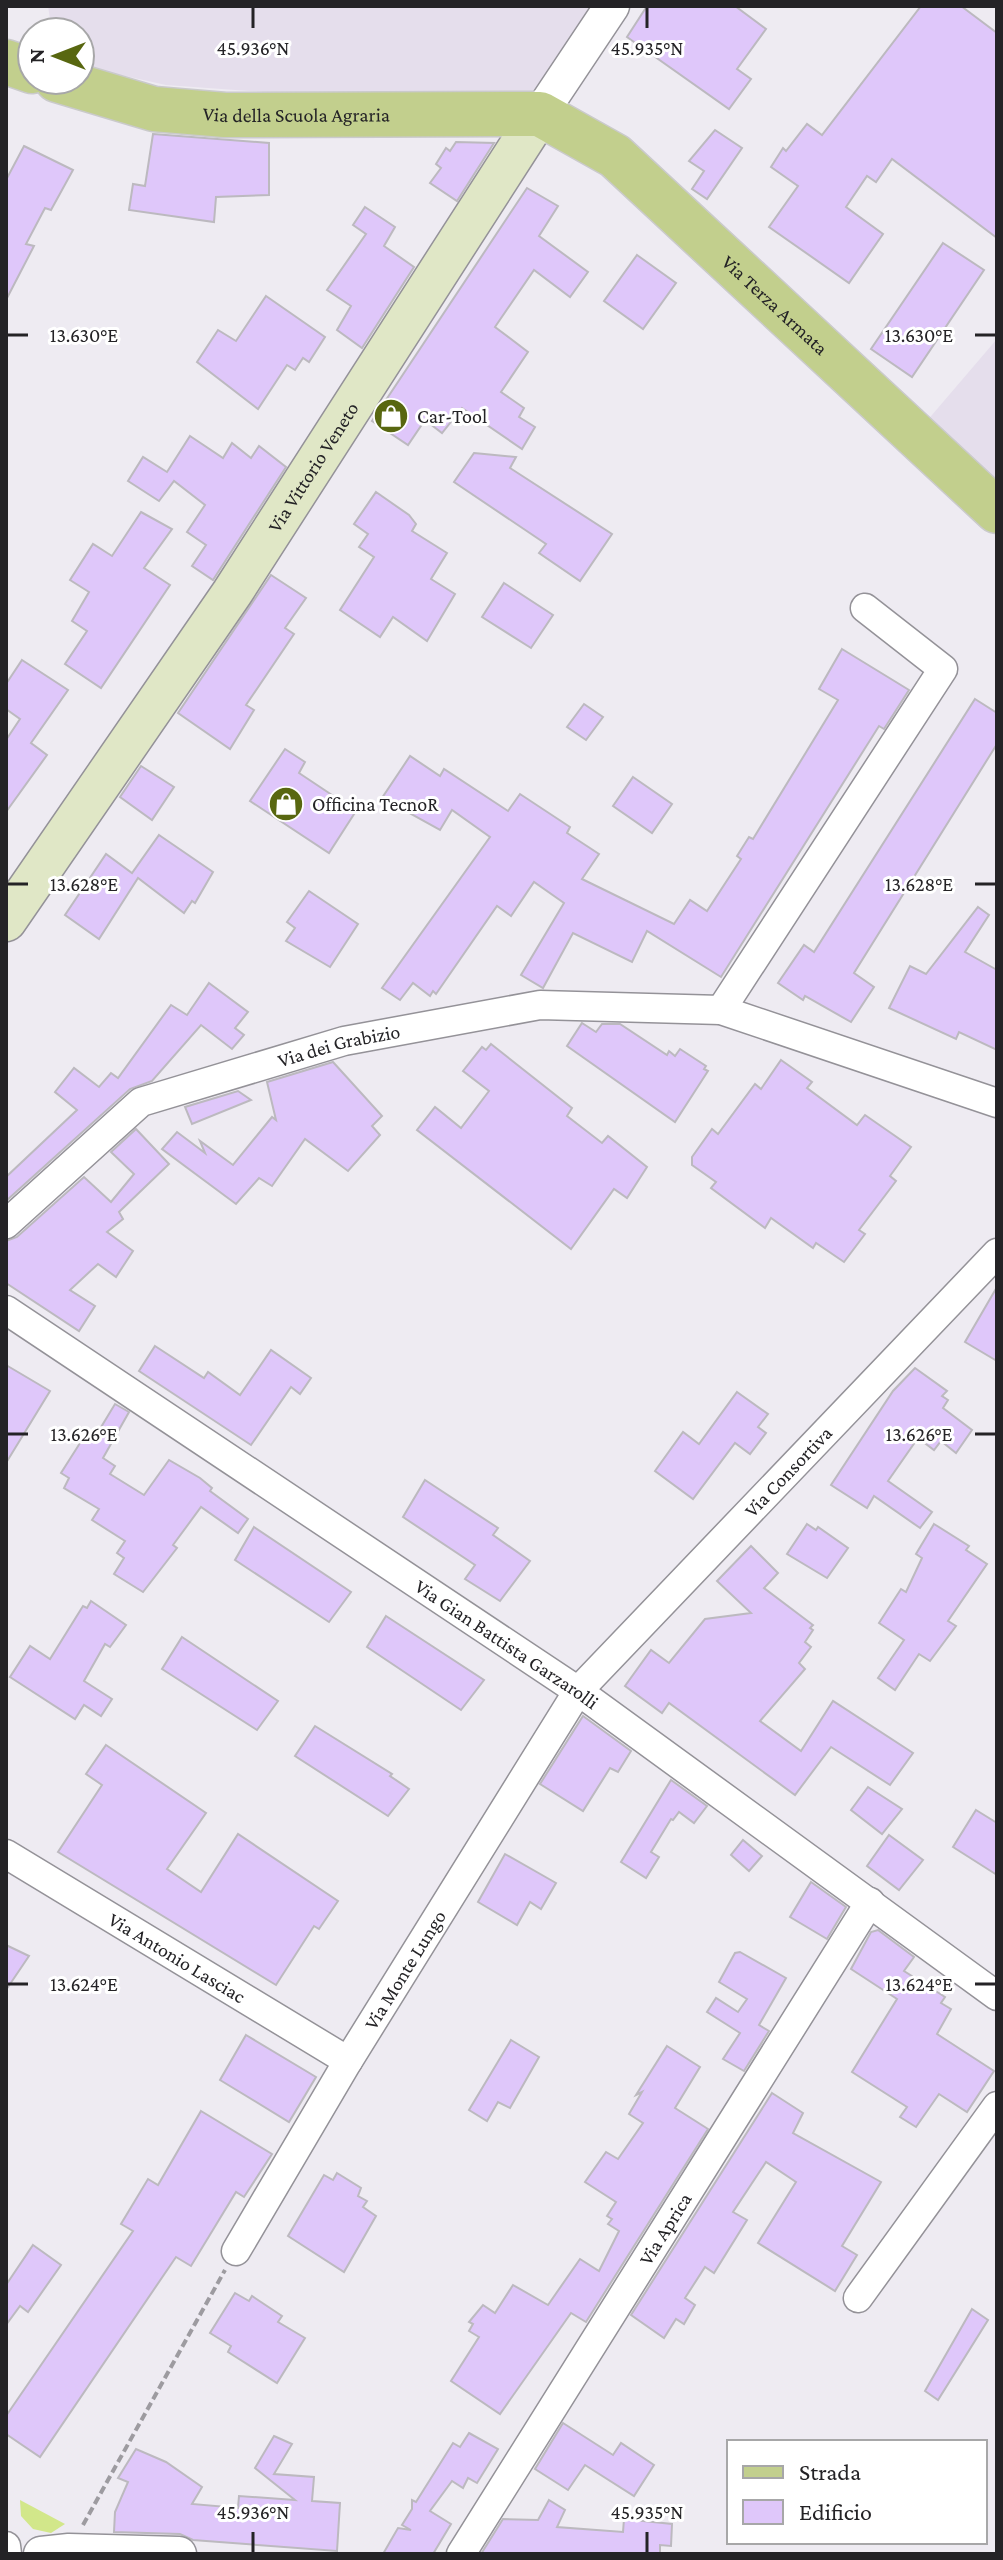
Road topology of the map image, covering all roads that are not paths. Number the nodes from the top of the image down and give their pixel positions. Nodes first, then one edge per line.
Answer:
1 (612, 6) edge
2 (96, 92) edge
3 (540, 114) junction
4 (997, 511) edge
5 (865, 608) dead end
6 (6, 921) edge
7 (721, 1010) junction
8 (997, 1103) edge
9 (6, 1224) edge
10 (997, 1253) edge
11 (6, 1310) edge
12 (578, 1691) junction
13 (6, 1854) edge
14 (870, 1902) junction
15 (997, 1996) edge
16 (348, 2061) junction
17 (997, 2106) edge
18 (236, 2251) road end
19 (858, 2298) dead end
20 (6, 2546) edge
21 (55, 2552) edge
22 (7, 2554) edge
23 (179, 2554) edge
24 (461, 2554) edge

1 - 3 street, Via Vittorio Veneto
2 - 3 main road, Via della Scuola Agraria
3 - 4 main road, Via Terza Armata
3 - 6 main road, Via Vittorio Veneto
5 - 7 street
7 - 8 street, Via dei Grabizio
7 - 9 street, Via dei Grabizio
10 - 12 street, Via Consortiva
11 - 12 street, Via Gian Battista Garzarolli
12 - 14 street, Via Gian Battista Garzarolli
12 - 16 street, Via Monte Lungo
13 - 16 street, Via Antonio Lasciac
14 - 15 street, Via Gian Battista Garzarolli
14 - 24 street, Via Aprica
16 - 18 street, Via Monte Lungo
17 - 19 street
20 - 22 street
21 - 23 street

